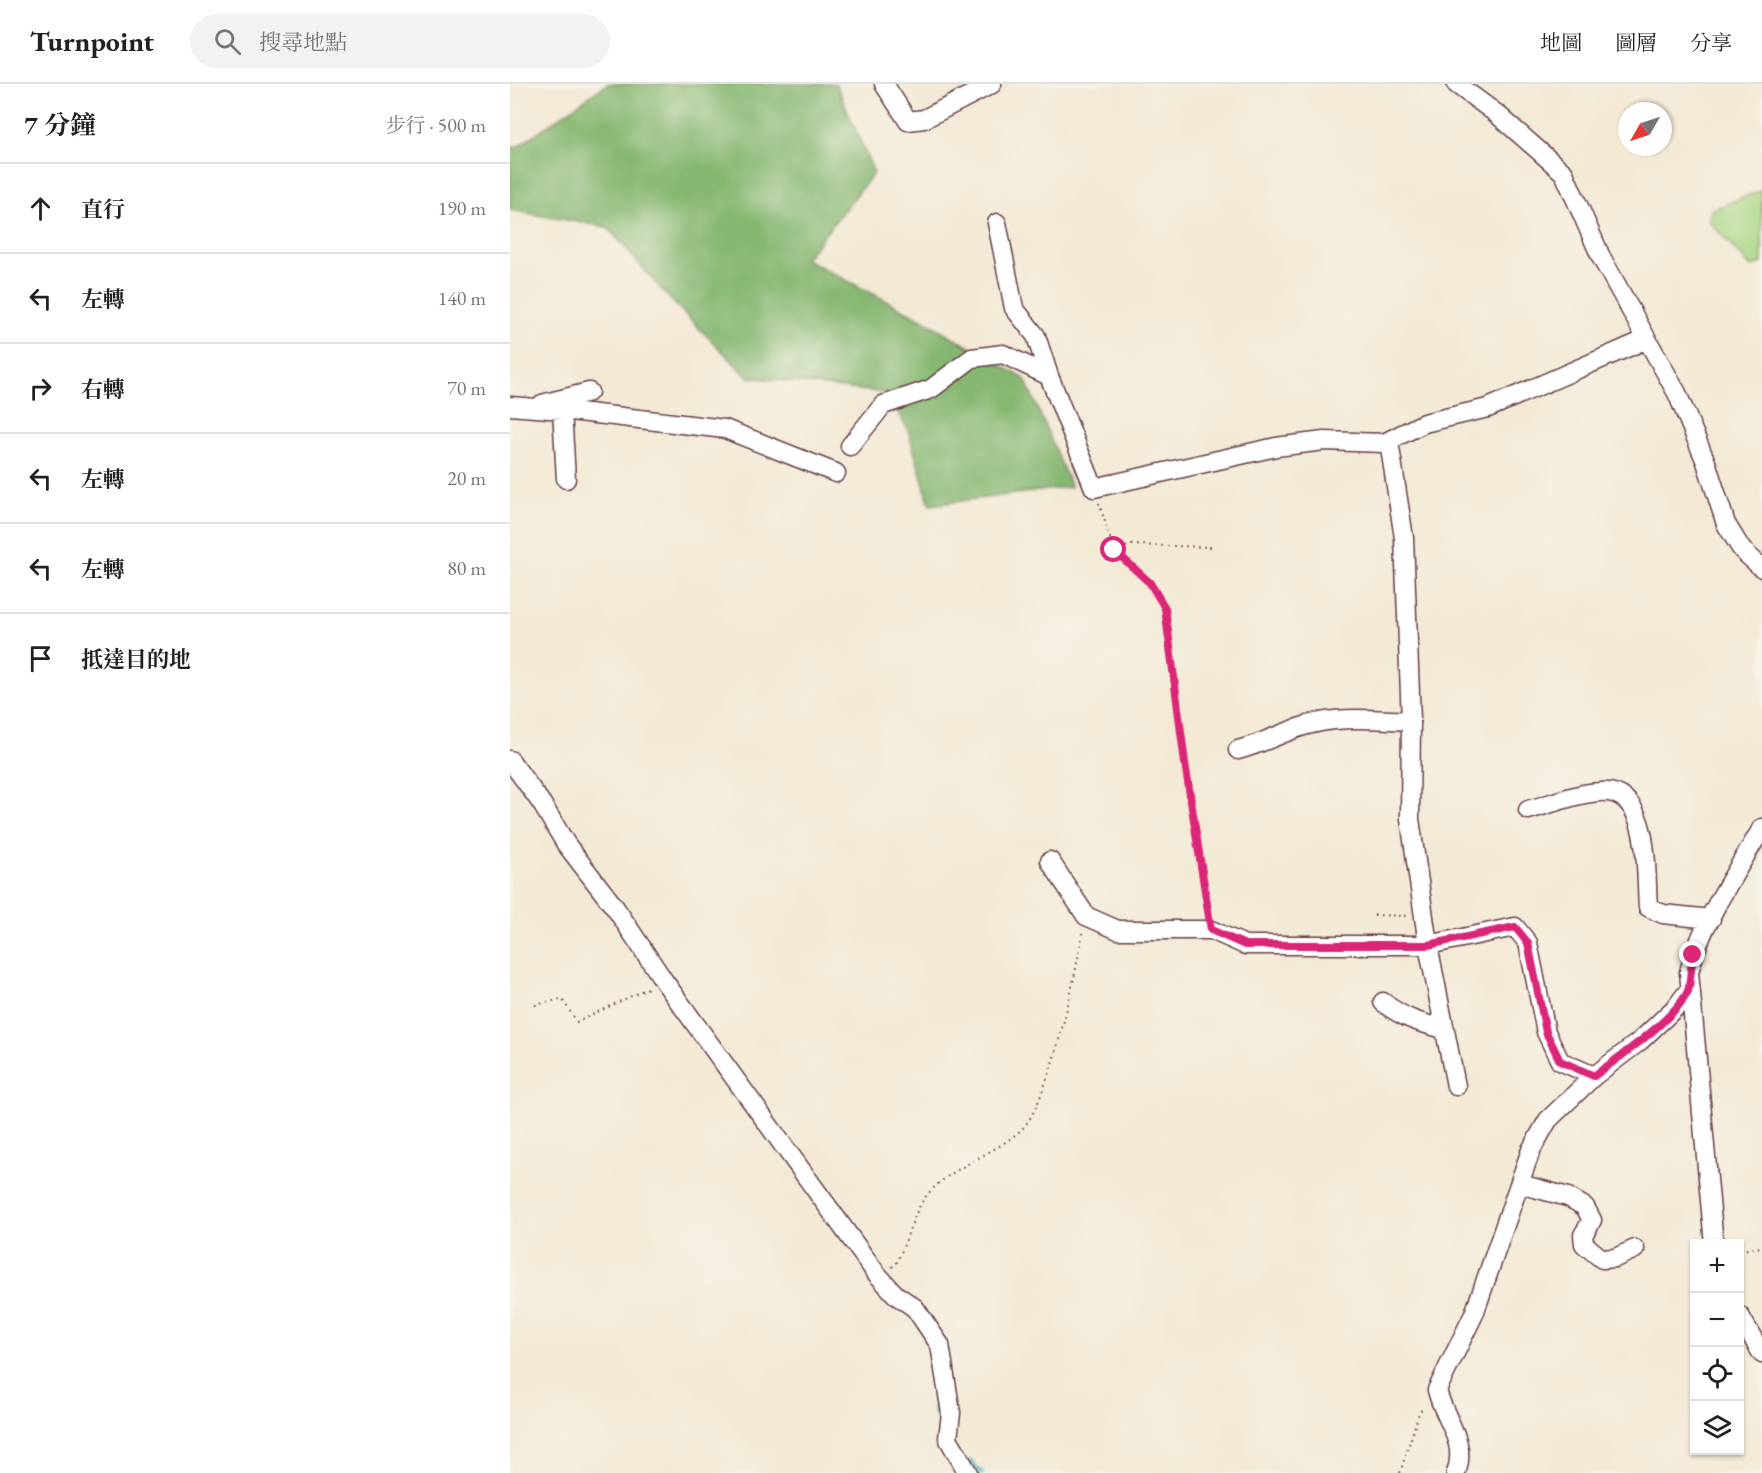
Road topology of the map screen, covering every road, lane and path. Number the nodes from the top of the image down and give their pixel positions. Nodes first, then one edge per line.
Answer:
1 (884, 84) edge
2 (993, 84) edge
3 (1456, 84) edge
4 (997, 223) dead end
5 (1647, 339) junction
6 (1049, 376) junction
7 (589, 392) dead end
8 (510, 406) edge
9 (539, 408) junction
10 (562, 410) junction
11 (1389, 441) junction
12 (850, 446) dead end
13 (836, 473) dead end
14 (566, 479) dead end
15 (1094, 488) junction
16 (1212, 547) dead end
17 (1114, 550) junction
18 (1762, 568) edge
19 (1411, 721) junction
20 (1238, 750) dead end
21 (510, 760) edge
22 (1528, 810) dead end
23 (1762, 828) edge
24 (1050, 861) dead end
25 (1374, 915) dead end
26 (1086, 916) junction
27 (1423, 916) junction
28 (1712, 919) junction
29 (1211, 930) junction
30 (1428, 945) junction
31 (664, 981) junction
32 (1689, 990) junction
33 (1383, 1002) dead end
34 (535, 1005) dead end
35 (1444, 1029) junction
36 (1594, 1076) junction
37 (1456, 1086) dead end
38 (1520, 1184) junction
39 (1714, 1239) edge
40 (1762, 1247) edge
41 (1635, 1249) dead end
42 (1744, 1249) edge
43 (881, 1279) junction
44 (1744, 1323) edge
45 (1762, 1354) edge
46 (1437, 1390) junction
47 (968, 1473) edge
48 (1400, 1473) edge
49 (1456, 1473) edge

1 - 2 street
3 - 5 street
4 - 6 street
5 - 11 street
5 - 18 street
6 - 12 street
6 - 15 street
7 - 9 street
8 - 9 street
9 - 10 street
10 - 13 street
10 - 14 street
11 - 15 street
11 - 19 street
15 - 17 path
16 - 17 path
17 - 29 path
19 - 20 street
19 - 27 street
21 - 31 street
22 - 28 street
23 - 28 street
24 - 26 street
25 - 27 path
26 - 29 street
26 - 43 path
27 - 30 street
28 - 32 street
29 - 30 street
30 - 35 street
30 - 36 street
31 - 34 path
31 - 43 street
32 - 36 street
32 - 39 street
33 - 35 street
35 - 37 street
36 - 38 street
38 - 41 street
38 - 46 street
40 - 42 path
43 - 47 street
44 - 45 street
46 - 48 path
46 - 49 street

